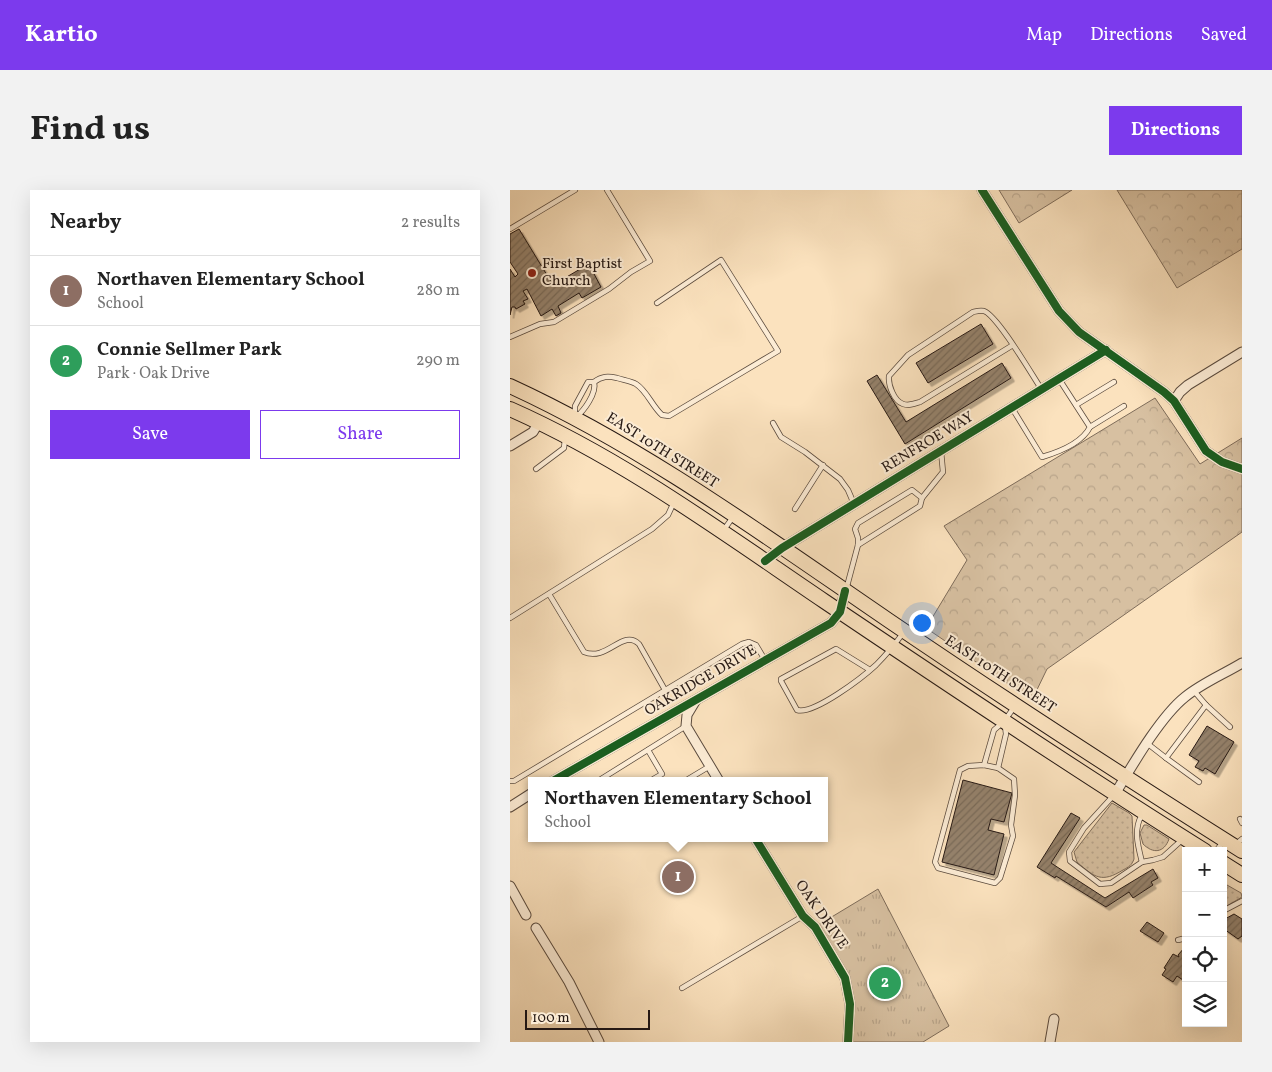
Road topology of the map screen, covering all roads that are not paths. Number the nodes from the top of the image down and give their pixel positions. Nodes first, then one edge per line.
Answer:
1 (575, 190) edge
2 (607, 190) edge
3 (982, 190) edge
4 (510, 229) edge
5 (657, 303) dead end
6 (510, 337) edge
7 (1013, 346) junction
8 (1106, 350) junction
9 (1242, 352) edge
10 (1059, 379) junction
11 (594, 382) junction
12 (1114, 382) dead end
13 (510, 386) edge
14 (1042, 390) junction
15 (1174, 402) junction
16 (1076, 405) junction
17 (1124, 406) dead end
18 (1012, 408) junction
19 (510, 409) edge
20 (575, 418) junction
21 (539, 422) junction
22 (773, 423) dead end
23 (1090, 427) junction
24 (566, 435) junction
25 (510, 446) edge
26 (941, 451) junction
27 (822, 465) junction
28 (536, 469) dead end
29 (1242, 469) edge
30 (922, 498) junction
31 (675, 500) junction
32 (854, 504) junction
33 (795, 509) dead end
34 (734, 516) junction
35 (723, 533) junction
36 (858, 545) junction
37 (782, 548) junction
38 (765, 561) junction
39 (845, 591) junction
40 (549, 594) junction
41 (840, 612) junction
42 (510, 618) edge
43 (904, 631) junction
44 (893, 647) junction
45 (765, 660) junction
46 (1242, 663) edge
47 (870, 670) junction
48 (665, 690) junction
49 (1194, 691) junction
50 (696, 699) junction
51 (1016, 705) junction
52 (1206, 705) junction
53 (1004, 721) junction
54 (686, 726) junction
55 (1230, 727) dead end
56 (1148, 744) junction
57 (648, 750) junction
58 (1166, 758) junction
59 (984, 765) junction
60 (710, 766) junction
61 (998, 768) junction
62 (560, 777) edge
63 (604, 777) edge
64 (657, 777) edge
65 (692, 777) edge
66 (717, 777) edge
67 (1126, 777) junction
68 (510, 781) edge
69 (1199, 782) dead end
70 (1115, 794) junction
71 (528, 796) edge
72 (510, 807) edge
73 (1143, 812) junction
74 (1184, 838) junction
75 (757, 842) edge
76 (1232, 845) edge
77 (1199, 847) edge
78 (1142, 862) junction
79 (1227, 867) edge
80 (1242, 875) edge
81 (510, 886) edge
82 (1242, 901) edge
83 (1227, 909) edge
84 (526, 915) dead end
85 (803, 916) junction
86 (536, 928) dead end
87 (1182, 939) edge
88 (1178, 940) dead end
89 (682, 988) dead end
90 (1054, 1019) dead end
91 (599, 1042) edge
92 (848, 1042) edge
93 (1050, 1042) edge

1 - 4 lane
2 - 6 lane
3 - 8 street
5 - 11 lane
7 - 7 lane
7 - 14 lane
8 - 10 street, RENFROE WAY
8 - 15 street
9 - 15 street
10 - 14 street, RENFROE WAY
10 - 16 lane
11 - 20 lane
11 - 20 lane
12 - 16 lane
13 - 20 main road, EAST 10TH STREET
14 - 18 street, RENFROE WAY
15 - 29 street
16 - 23 lane
17 - 23 lane
18 - 23 lane
18 - 26 street, RENFROE WAY
19 - 21 main road
20 - 24 street
20 - 34 main road, EAST 10TH STREET
21 - 24 main road
21 - 25 street
22 - 27 lane
24 - 28 lane
24 - 31 main road
26 - 30 lane
26 - 32 street, RENFROE WAY
27 - 32 lane
27 - 33 lane
30 - 36 lane
30 - 36 lane
31 - 35 main road
31 - 40 lane
32 - 37 street, RENFROE WAY
34 - 35 lane
34 - 37 main road, EAST 10TH STREET
35 - 38 main road
36 - 39 lane
37 - 38 street, RENFROE WAY
37 - 39 main road, EAST 10TH STREET
38 - 41 main road
39 - 41 street
39 - 43 main road, EAST 10TH STREET
40 - 42 lane
40 - 48 lane
41 - 44 main road
41 - 45 street, OAKRIDGE DRIVE
43 - 44 lane
43 - 51 main road, EAST 10TH STREET
44 - 47 lane
44 - 53 main road
45 - 48 lane
45 - 50 street, OAKRIDGE DRIVE
46 - 49 street
47 - 47 lane
48 - 68 lane
49 - 52 lane
49 - 56 street
50 - 54 street
50 - 62 street, OAKRIDGE DRIVE
51 - 53 lane
51 - 67 main road, EAST 10TH STREET
52 - 55 lane
52 - 58 lane
53 - 59 lane
53 - 61 lane
53 - 70 main road
54 - 57 lane
54 - 60 street
56 - 58 lane
56 - 67 street
57 - 63 lane
57 - 64 lane
58 - 69 lane
59 - 61 lane
59 - 61 lane
60 - 65 lane
60 - 66 street
67 - 70 street
67 - 76 main road, EAST 10TH STREET
70 - 73 main road
70 - 78 lane
71 - 72 street
73 - 74 main road
73 - 78 lane
74 - 77 main road
74 - 78 lane
75 - 85 street, OAK DRIVE
79 - 80 main road
81 - 84 street
82 - 83 lane
85 - 89 lane
85 - 92 street, OAK DRIVE
86 - 91 street
87 - 88 lane
90 - 93 street

